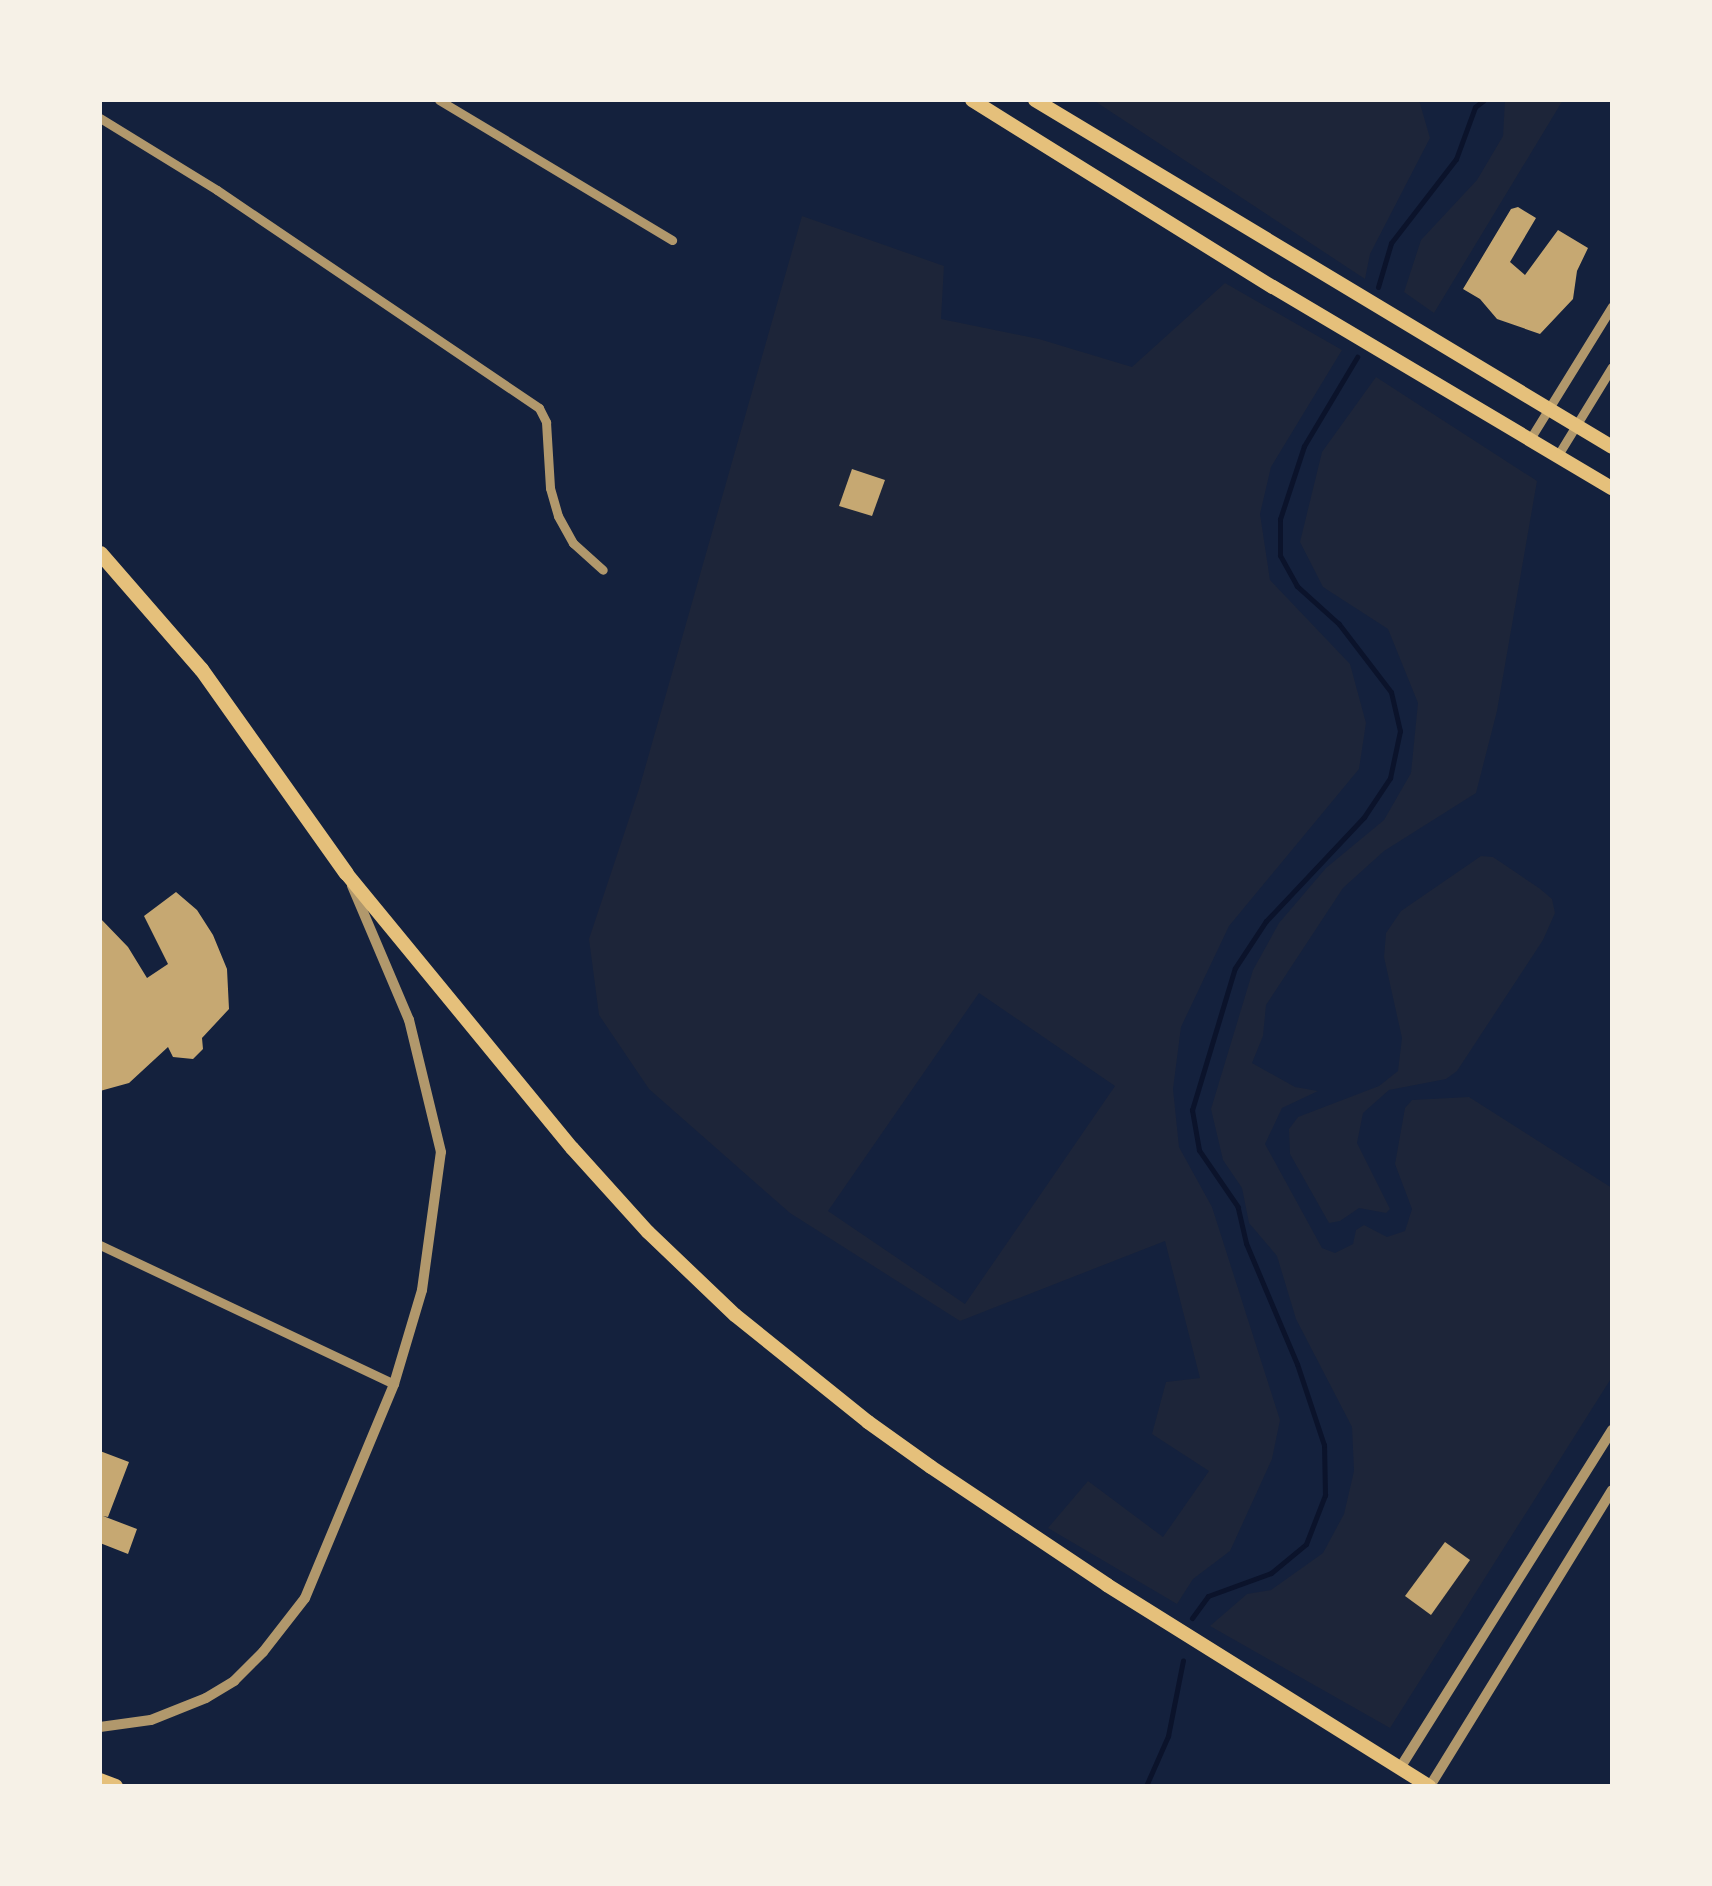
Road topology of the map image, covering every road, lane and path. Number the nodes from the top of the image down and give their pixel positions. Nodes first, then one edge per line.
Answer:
1 (440, 100) edge
2 (972, 100) edge
3 (1035, 100) edge
4 (100, 118) edge
5 (672, 240) dead end
6 (1612, 306) edge
7 (1612, 367) edge
8 (1548, 408) junction
9 (1576, 425) junction
10 (1530, 438) junction
11 (1612, 447) edge
12 (1558, 455) junction
13 (1612, 488) edge
14 (100, 553) edge
15 (603, 570) dead end
16 (346, 873) junction
17 (100, 1245) edge
18 (394, 1384) junction
19 (1612, 1430) edge
20 (1612, 1490) edge
21 (100, 1727) edge
22 (1400, 1768) junction
23 (100, 1780) edge
24 (116, 1786) edge
25 (1429, 1786) edge

1 - 5 street
2 - 10 main road
3 - 8 main road
4 - 15 street
6 - 8 street
7 - 9 street
8 - 9 main road
8 - 10 street
9 - 11 main road
9 - 12 street
10 - 12 main road
12 - 13 main road
14 - 16 highway
16 - 18 street
16 - 22 main road
17 - 18 street
18 - 21 street
19 - 22 street
20 - 25 street
22 - 25 main road
23 - 24 main road

